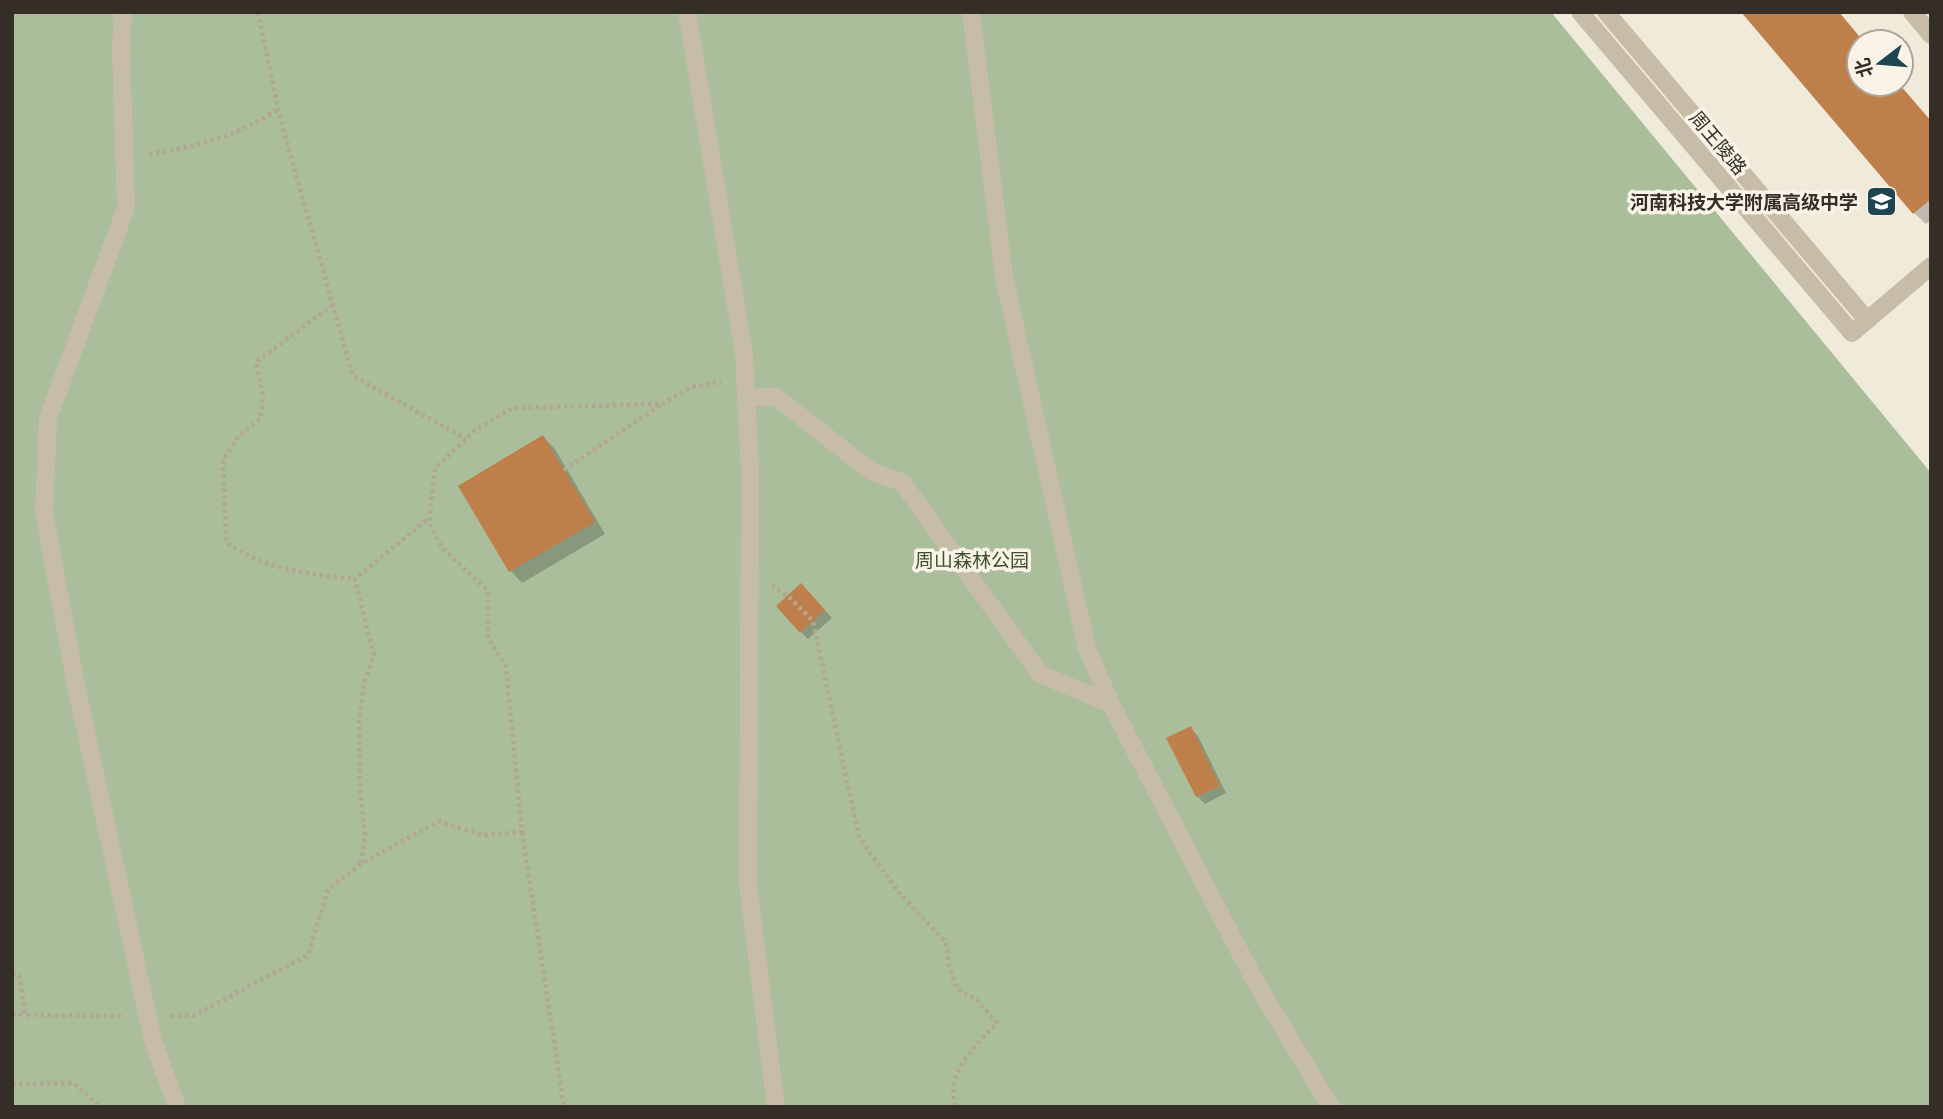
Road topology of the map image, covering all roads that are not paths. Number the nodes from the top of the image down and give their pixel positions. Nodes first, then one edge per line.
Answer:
1 (687, 12) edge
2 (971, 12) edge
3 (1580, 12) edge
4 (1606, 12) edge
5 (1912, 12) edge
6 (121, 13) edge
7 (1931, 35) edge
8 (1931, 265) edge
9 (1867, 320) junction
10 (746, 391) junction
11 (1111, 704) junction
12 (177, 1107) edge
13 (776, 1107) edge
14 (1331, 1107) edge

1 - 10 lane
2 - 11 lane
3 - 9 lane, 周王陵路
4 - 9 lane, 周王陵路
5 - 7 lane
6 - 12 lane
8 - 9 lane
10 - 11 lane
10 - 13 lane
11 - 14 lane

